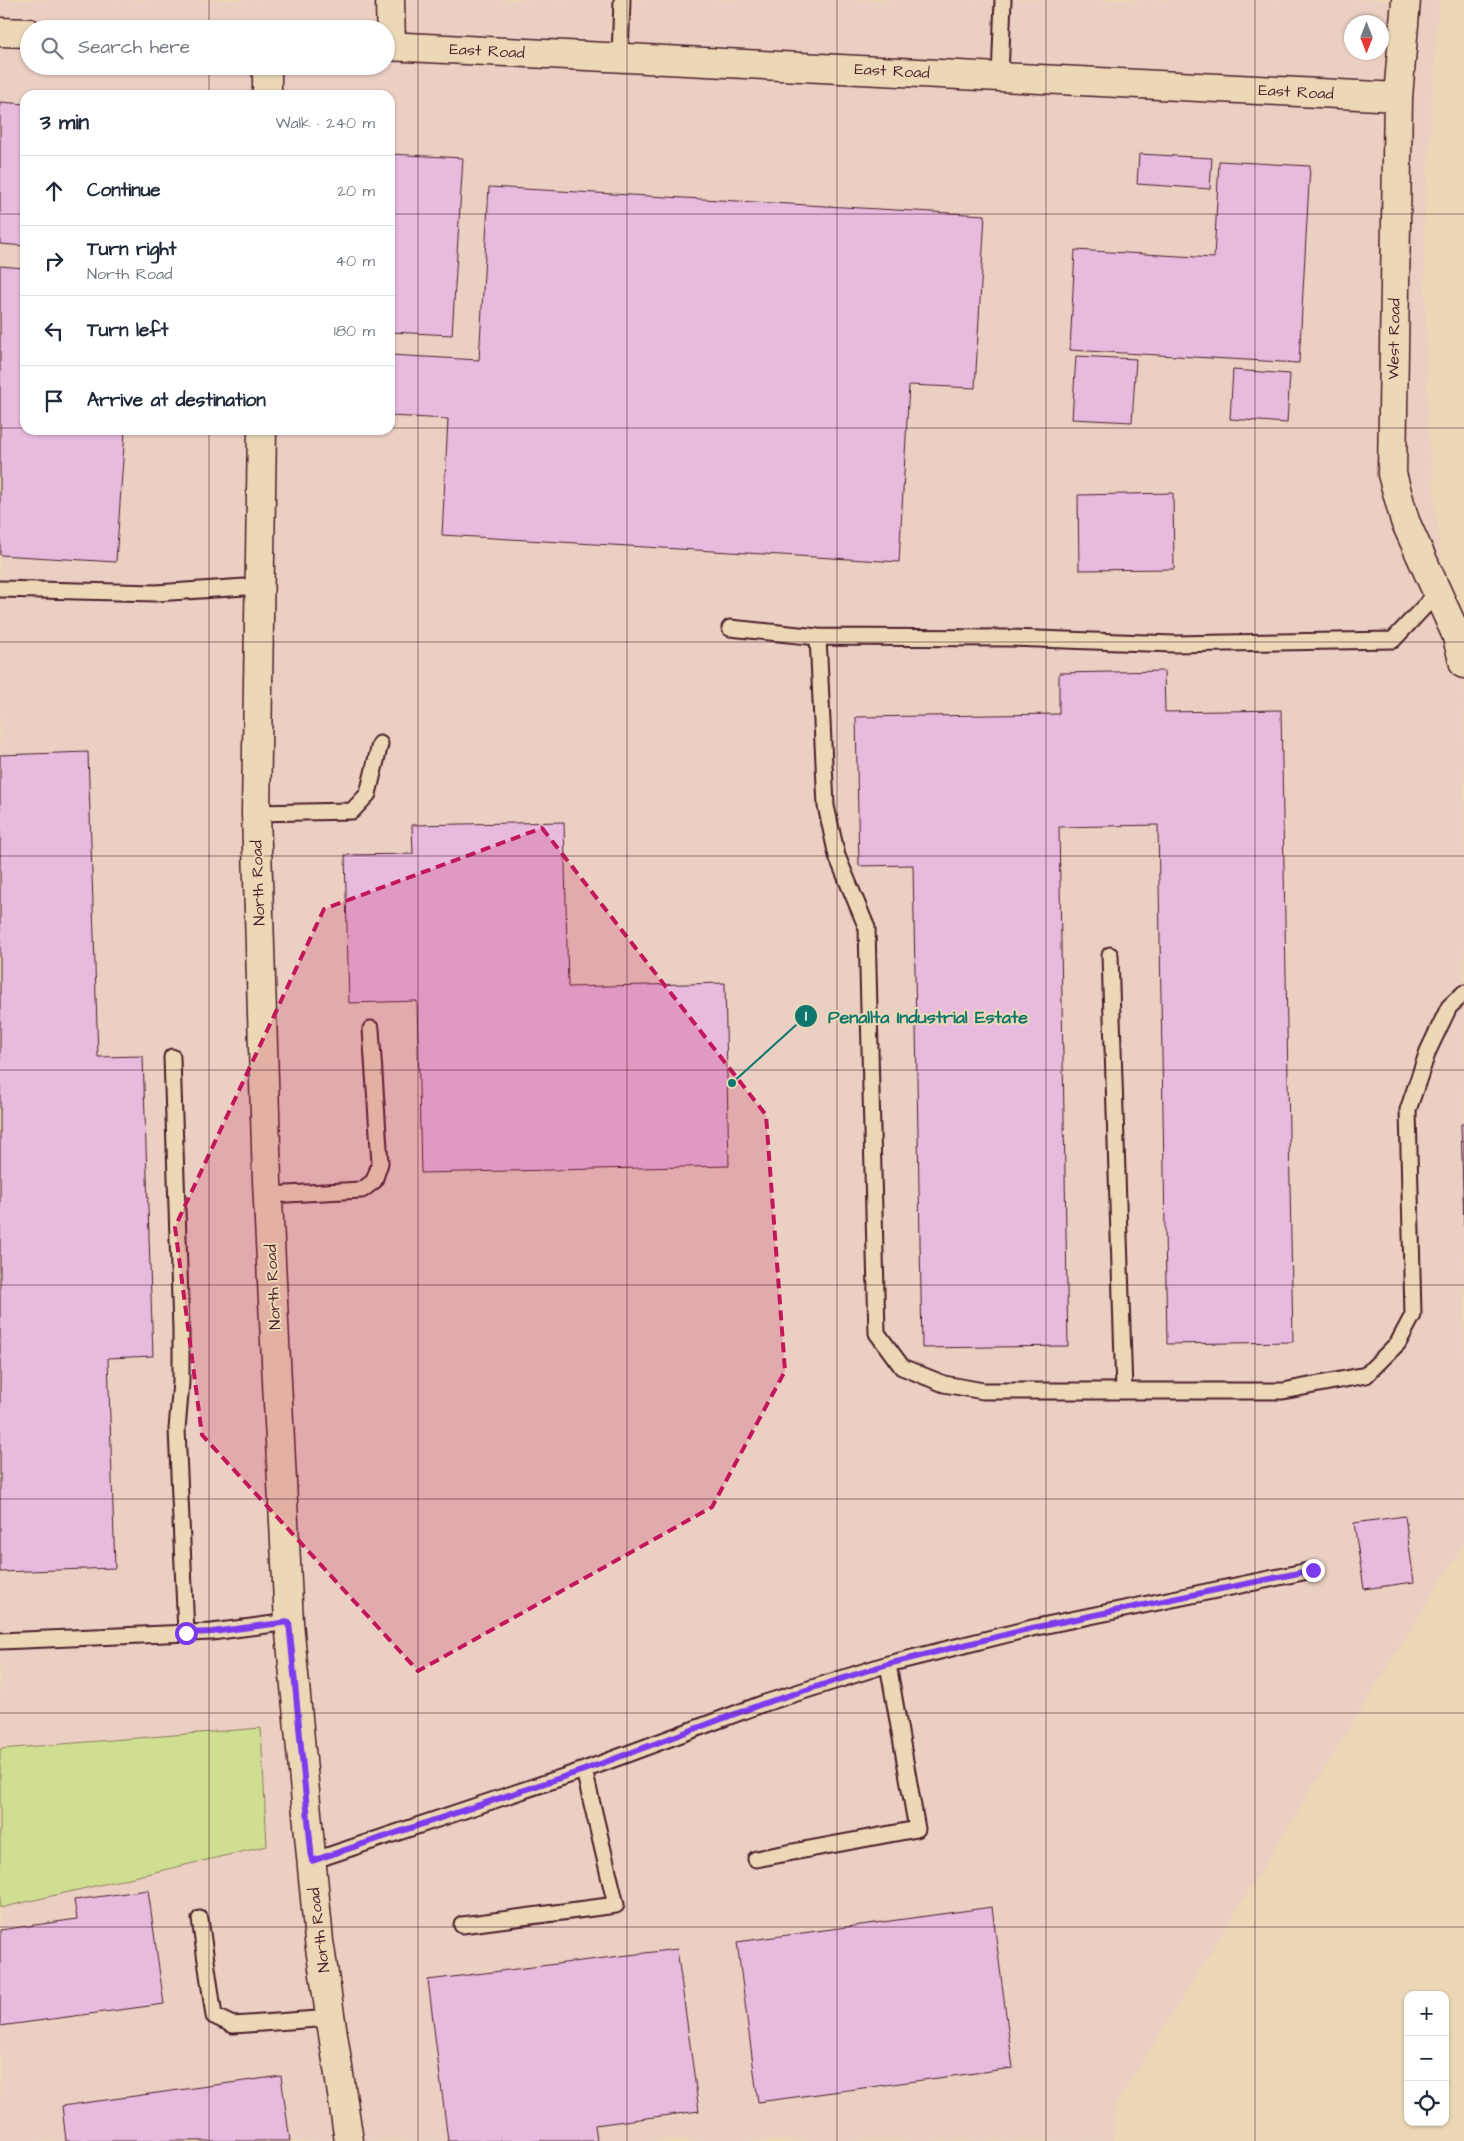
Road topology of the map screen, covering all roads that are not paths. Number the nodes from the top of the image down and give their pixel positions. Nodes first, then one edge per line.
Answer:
1 (390, 0) edge
2 (622, 0) edge
3 (1003, 0) edge
4 (1406, 0) edge
5 (390, 20) edge
6 (0, 32) edge
7 (20, 33) edge
8 (395, 46) edge
9 (620, 57) junction
10 (267, 75) edge
11 (1000, 77) junction
12 (267, 90) edge
13 (1398, 97) junction
14 (262, 435) edge
15 (260, 586) junction
16 (0, 588) edge
17 (1438, 592) junction
18 (730, 628) dead end
19 (818, 637) junction
20 (1464, 664) edge
21 (380, 744) dead end
22 (256, 812) junction
23 (1110, 955) dead end
24 (1464, 993) edge
25 (371, 1029) dead end
26 (172, 1057) dead end
27 (268, 1195) junction
28 (1124, 1391) junction
29 (1313, 1570) dead end
30 (289, 1622) junction
31 (186, 1633) junction
32 (0, 1641) edge
33 (888, 1664) junction
34 (584, 1770) junction
35 (756, 1859) dead end
36 (312, 1861) junction
37 (200, 1919) dead end
38 (462, 1925) dead end
39 (331, 2018) junction
40 (349, 2141) edge

1 - 5 street
2 - 9 lane
3 - 11 lane
4 - 13 street, West Road
6 - 7 street
8 - 9 street, East Road
9 - 11 street, East Road
10 - 12 street
11 - 13 street, East Road
13 - 17 street, West Road
14 - 15 street, North Road
15 - 16 lane
15 - 22 street, North Road
17 - 19 lane
17 - 20 street, West Road
18 - 19 lane
19 - 28 lane
21 - 22 lane
22 - 27 street, North Road
23 - 28 lane
24 - 28 lane
25 - 27 lane
26 - 31 lane
27 - 30 street, North Road
29 - 33 lane
30 - 31 lane
30 - 36 street, North Road
31 - 32 lane
33 - 34 lane
33 - 35 lane
34 - 36 lane
34 - 38 lane
36 - 39 street, North Road
37 - 39 lane
39 - 40 street, North Road

